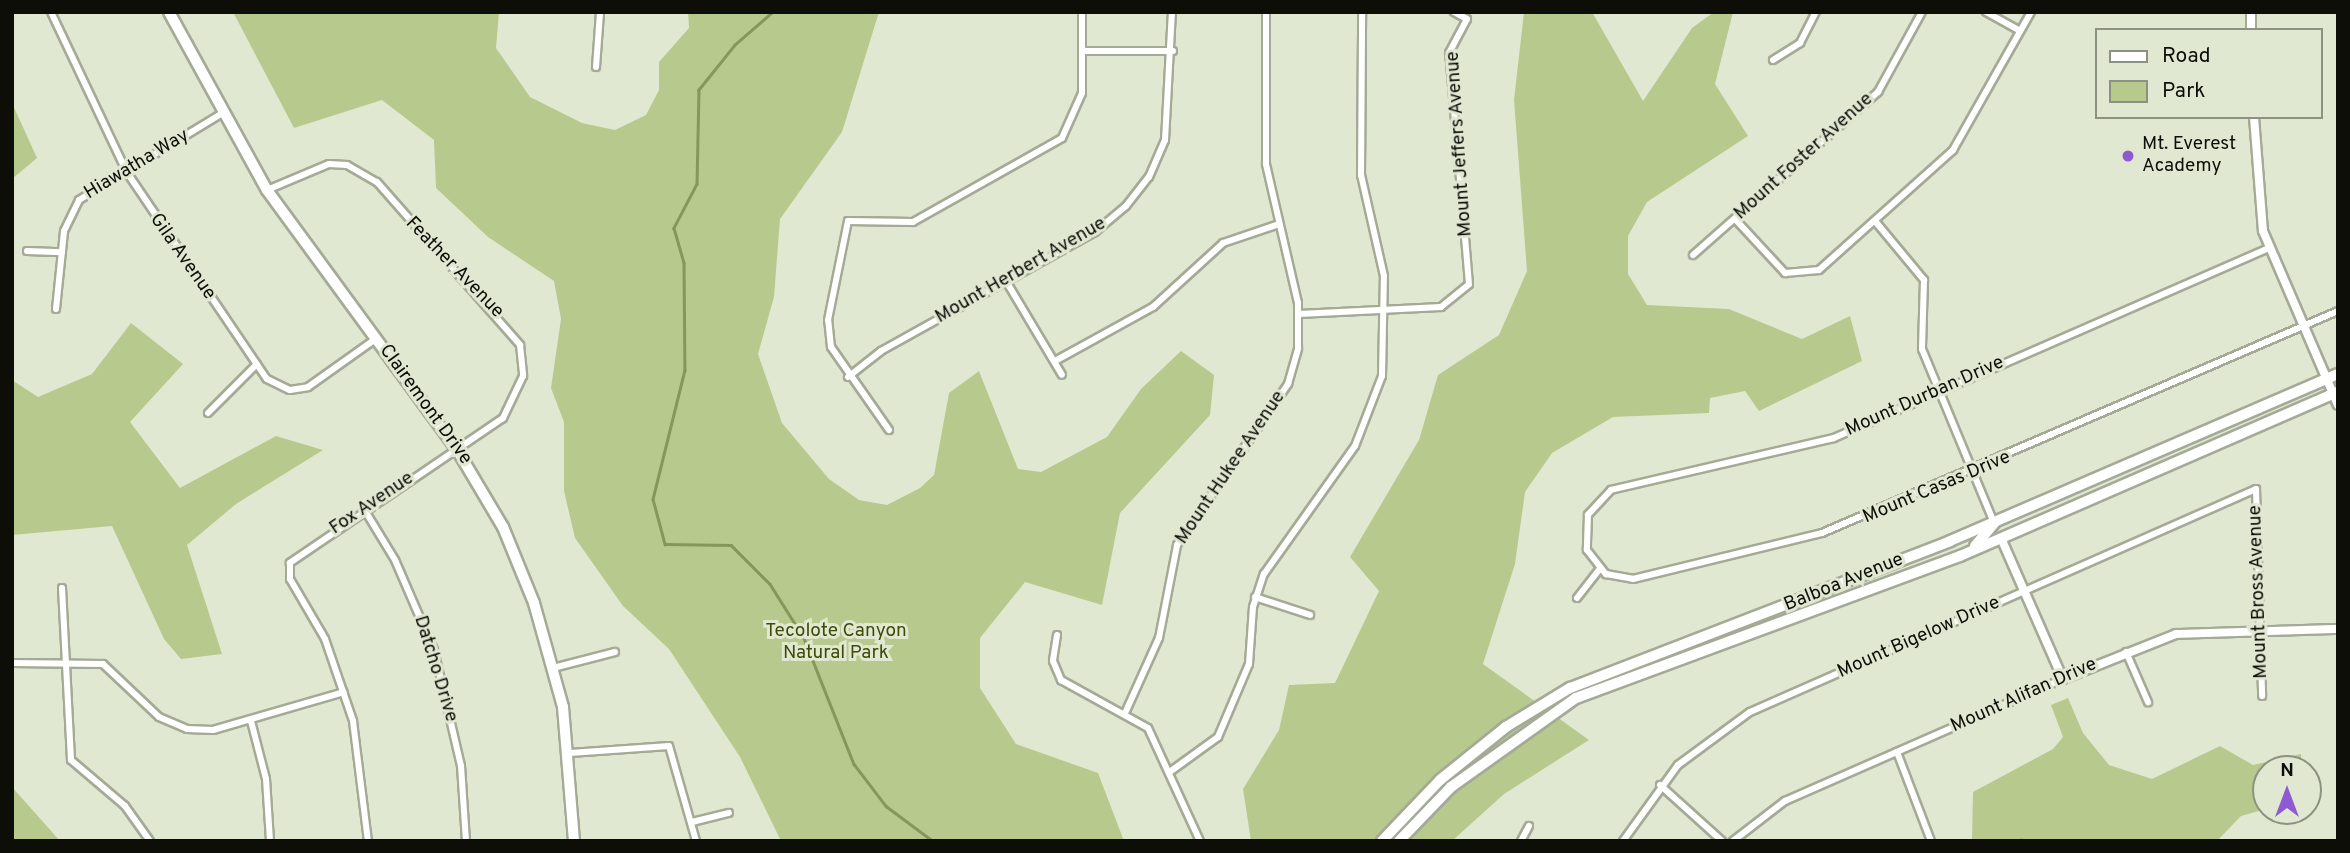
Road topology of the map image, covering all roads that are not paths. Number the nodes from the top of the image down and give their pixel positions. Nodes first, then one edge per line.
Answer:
1 (51, 12) edge
2 (169, 12) edge
3 (600, 12) edge
4 (1082, 12) edge
5 (1172, 12) edge
6 (1266, 12) edge
7 (1362, 12) edge
8 (1454, 12) edge
9 (1816, 12) edge
10 (1922, 12) edge
11 (1986, 12) edge
12 (2031, 12) edge
13 (2020, 32) junction
14 (1082, 51) junction
15 (1173, 51) junction
16 (1773, 60) dead end
17 (596, 67) dead end
18 (221, 114) junction
19 (2253, 119) edge
20 (126, 171) junction
21 (267, 190) junction
22 (1735, 219) junction
23 (1875, 221) junction
24 (1279, 224) junction
25 (2269, 248) junction
26 (27, 250) dead end
27 (62, 252) junction
28 (1693, 254) dead end
29 (1006, 281) junction
30 (55, 309) dead end
31 (1386, 309) junction
32 (2338, 311) edge
33 (1299, 314) junction
34 (2304, 328) junction
35 (377, 338) junction
36 (1055, 361) junction
37 (257, 364) junction
38 (2338, 374) edge
39 (1062, 376) dead end
40 (848, 377) junction
41 (2327, 379) junction
42 (1937, 392) junction
43 (2336, 393) edge
44 (2338, 405) edge
45 (208, 413) dead end
46 (889, 430) dead end
47 (456, 448) junction
48 (1973, 473) junction
49 (2256, 489) joint
50 (364, 509) junction
51 (2018, 512) junction
52 (1993, 523) junction
53 (2001, 538) junction
54 (1960, 556) junction
55 (1600, 569) junction
56 (62, 588) dead end
57 (2024, 592) junction
58 (1255, 597) junction
59 (1577, 598) dead end
60 (1310, 615) dead end
61 (2338, 629) edge
62 (2260, 631) junction
63 (1057, 635) dead end
64 (2126, 651) junction
65 (615, 652) dead end
66 (66, 662) junction
67 (12, 663) edge
68 (553, 668) junction
69 (2063, 679) junction
70 (344, 692) junction
71 (2262, 696) dead end
72 (2148, 702) dead end
73 (1126, 711) junction
74 (251, 720) junction
75 (1897, 752) junction
76 (570, 753) junction
77 (1171, 771) junction
78 (1660, 785) junction
79 (729, 813) dead end
80 (692, 822) junction
81 (1529, 827) dead end
82 (150, 841) edge
83 (270, 841) edge
84 (368, 841) edge
85 (466, 841) edge
86 (574, 841) edge
87 (696, 841) edge
88 (1200, 841) edge
89 (1382, 841) edge
90 (1399, 841) edge
91 (1521, 841) edge
92 (1623, 841) edge
93 (1722, 841) edge
94 (1732, 841) edge
95 (1931, 841) edge

1 - 20 street, Gila Avenue
2 - 18 main road, Clairemont Drive
3 - 17 street
4 - 14 street
5 - 15 street, Mount Herbert Avenue
6 - 24 street, Mount Hukee Avenue
7 - 31 street
8 - 31 street, Mount Jeffers Avenue
9 - 16 street
10 - 22 street, Mount Foster Avenue
11 - 13 street
12 - 13 street
13 - 23 street
14 - 15 street
14 - 40 street
15 - 29 street, Mount Herbert Avenue
18 - 20 street, Hiawatha Way
18 - 21 main road, Clairemont Drive
19 - 25 street
20 - 27 street, Hiawatha Way
20 - 37 street, Gila Avenue
21 - 35 main road, Clairemont Drive
21 - 47 street, Feather Avenue
22 - 23 street
22 - 28 street, Mount Foster Avenue
23 - 42 street
24 - 33 street, Mount Hukee Avenue
24 - 36 street
25 - 34 street
25 - 42 street, Mount Durban Drive
26 - 27 street
27 - 30 street, Hiawatha Way
29 - 36 street
29 - 40 street, Mount Herbert Avenue
31 - 33 street
31 - 58 street
32 - 34 street, Mount Casas Drive
33 - 73 street, Mount Hukee Avenue
34 - 41 street
34 - 48 street, Mount Casas Drive
35 - 37 street, Gila Avenue
35 - 47 main road, Clairemont Drive
36 - 39 street
37 - 45 street
38 - 41 main road, Balboa Avenue
40 - 46 street
41 - 43 street
41 - 51 main road, Balboa Avenue
42 - 48 street
42 - 55 street, Mount Durban Drive
43 - 44 street
43 - 53 main road, Balboa Avenue
47 - 50 street, Fox Avenue
47 - 68 main road, Clairemont Drive
48 - 52 street
48 - 55 street, Mount Casas Drive
49 - 57 street, Mount Bigelow Drive
49 - 62 street, Mount Bross Avenue
50 - 70 street, Fox Avenue
50 - 85 street, Datcho Drive
51 - 52 main road, Balboa Avenue
51 - 53 main road
52 - 54 main road
52 - 89 main road, Balboa Avenue
53 - 54 main road, Balboa Avenue
53 - 57 street
54 - 90 main road, Balboa Avenue
55 - 59 street
56 - 66 street
57 - 69 street
57 - 78 street, Mount Bigelow Drive
58 - 60 street
58 - 77 street
61 - 62 street, Mount Alifan Drive
62 - 64 street, Mount Alifan Drive
62 - 71 street, Mount Bross Avenue
63 - 73 street
64 - 69 street, Mount Alifan Drive
64 - 72 street
65 - 68 street
66 - 67 street
66 - 74 street
66 - 82 street
68 - 76 main road, Clairemont Drive
69 - 75 street, Mount Alifan Drive
70 - 74 street
70 - 84 street
73 - 77 street
74 - 83 street
75 - 94 street, Mount Alifan Drive
75 - 95 street
76 - 80 street
76 - 86 main road, Clairemont Drive
77 - 88 street
78 - 92 street, Mount Bigelow Drive
78 - 93 street
79 - 80 street
80 - 87 street
81 - 91 street

